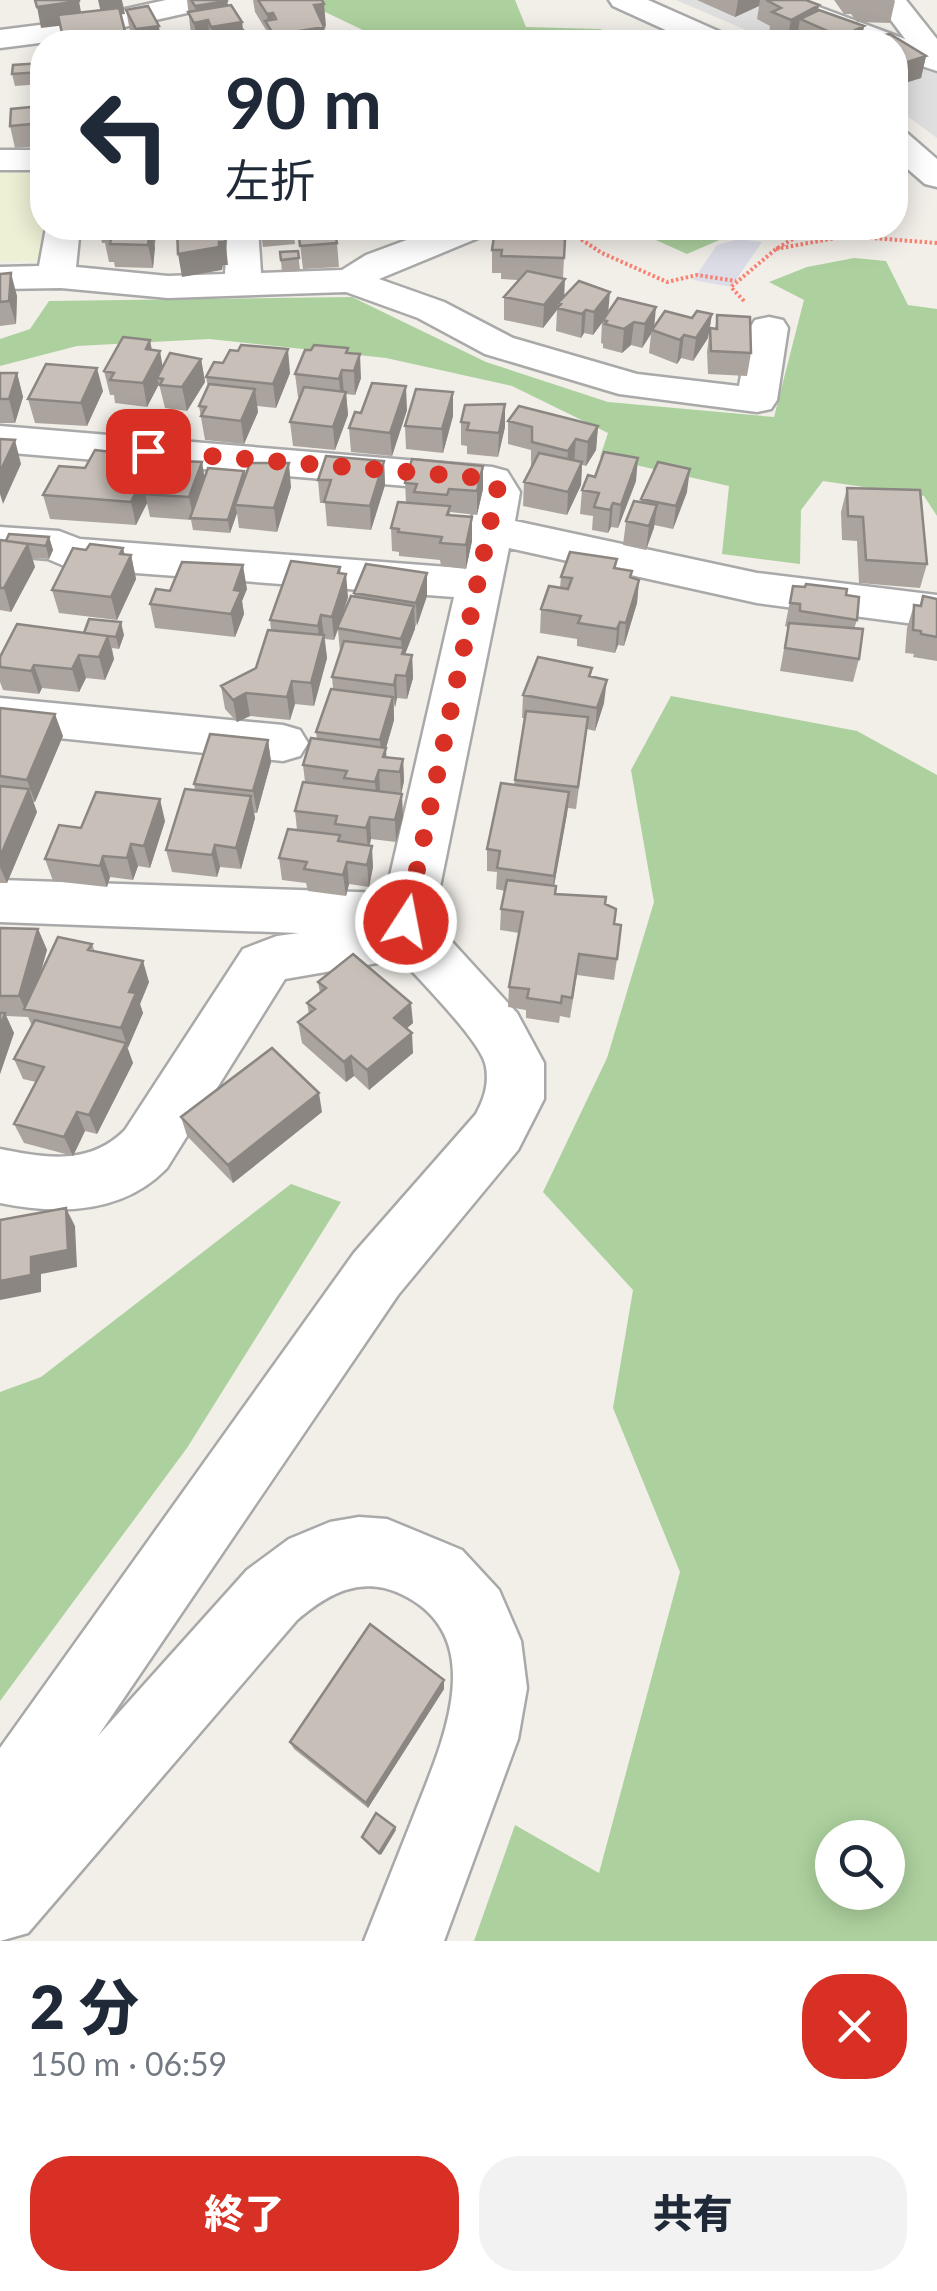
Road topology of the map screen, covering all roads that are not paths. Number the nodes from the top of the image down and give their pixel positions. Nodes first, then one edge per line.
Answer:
1 (206, 0) edge
2 (624, 0) edge
3 (773, 0) edge
4 (891, 0) edge
5 (71, 30) edge
6 (690, 30) edge
7 (853, 30) edge
8 (0, 31) edge
9 (30, 31) edge
10 (908, 51) edge
11 (937, 61) edge
12 (908, 150) edge
13 (0, 160) edge
14 (30, 160) edge
15 (935, 172) edge
16 (61, 240) edge
17 (244, 240) edge
18 (440, 240) edge
19 (56, 277) junction
20 (0, 278) edge
21 (350, 281) junction
22 (243, 284) junction
23 (770, 328) dead end
24 (0, 439) edge
25 (491, 530) junction
26 (0, 541) edge
27 (478, 584) junction
28 (937, 611) edge
29 (0, 715) edge
30 (283, 743) dead end
31 (0, 901) edge
32 (409, 925) junction
33 (0, 1176) edge
34 (0, 1813) edge
35 (0, 1905) edge
36 (404, 1941) edge

1 - 5 street
2 - 6 street
3 - 7 street
4 - 11 street
8 - 9 street
10 - 11 street
12 - 15 street
13 - 14 street
16 - 19 street
17 - 22 street
18 - 21 street
19 - 20 street
19 - 22 street
21 - 22 street
21 - 23 street
24 - 25 street
25 - 27 street
25 - 28 street
26 - 27 street
27 - 32 street
29 - 30 street
31 - 32 street
32 - 33 street
32 - 34 street
35 - 36 street

